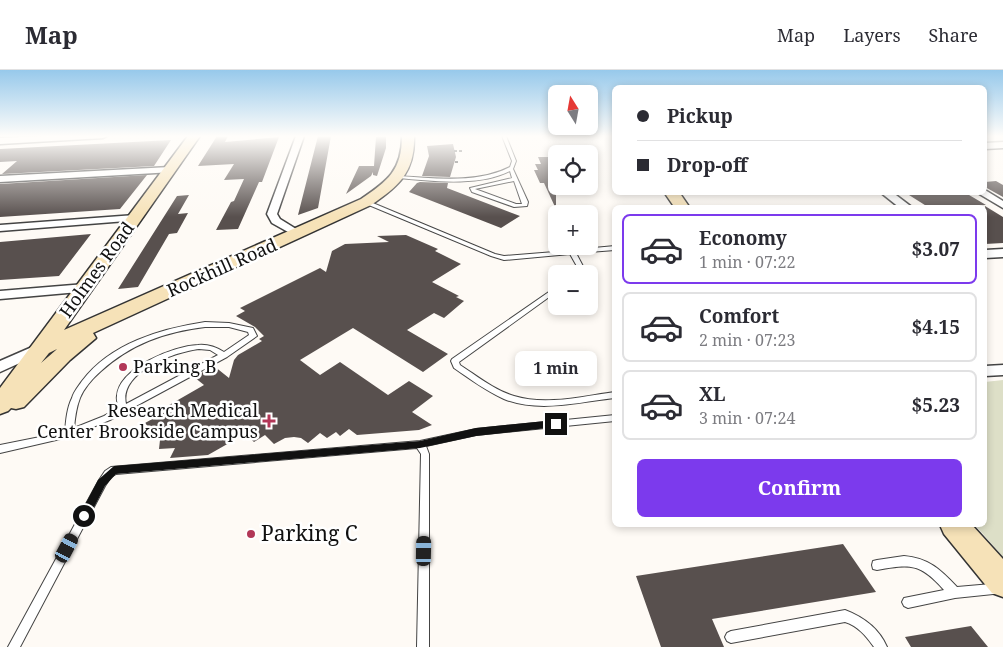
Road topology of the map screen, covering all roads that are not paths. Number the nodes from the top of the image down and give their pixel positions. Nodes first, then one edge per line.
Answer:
1 (175, 163) edge
2 (290, 163) edge
3 (405, 163) edge
4 (514, 163) edge
5 (511, 169) junction
6 (170, 170) junction
7 (398, 176) junction
8 (515, 179) junction
9 (0, 180) edge
10 (672, 195) edge
11 (889, 195) edge
12 (985, 195) edge
13 (366, 202) junction
14 (681, 205) edge
15 (904, 205) edge
16 (1003, 205) edge
17 (135, 218) junction
18 (0, 228) edge
19 (297, 234) junction
20 (612, 248) edge
21 (598, 249) edge
22 (1003, 253) edge
23 (548, 254) edge
24 (987, 254) edge
25 (85, 288) junction
26 (0, 295) edge
27 (548, 295) edge
28 (141, 305) junction
29 (39, 349) junction
30 (224, 355) junction
31 (0, 366) edge
32 (1003, 370) edge
33 (987, 372) edge
34 (612, 395) edge
35 (0, 405) edge
36 (123, 410) junction
37 (0, 418) edge
38 (612, 418) edge
39 (69, 434) junction
40 (420, 444) junction
41 (0, 449) edge
42 (956, 527) edge
43 (877, 565) dead end
44 (1003, 582) edge
45 (1003, 588) edge
46 (955, 593) junction
47 (908, 602) dead end
48 (731, 637) dead end
49 (14, 647) edge
50 (423, 647) edge
51 (880, 647) edge

1 - 6 main road, Holmes Road
2 - 19 street
3 - 7 main road, Rockhill Road
4 - 5 lane
5 - 7 lane
5 - 8 lane
6 - 9 street
6 - 17 main road, Holmes Road
7 - 13 main road, Rockhill Road
8 - 8 lane
10 - 14 main road
11 - 15 street
12 - 16 street
13 - 19 main road, Rockhill Road
13 - 23 lane
17 - 18 street
17 - 25 main road, Holmes Road
19 - 28 main road, Rockhill Road
20 - 21 lane
22 - 24 street
25 - 26 street
25 - 29 main road, Holmes Road
27 - 34 lane
28 - 29 main road, Rockhill Road
28 - 37 main road, Holmes Road
29 - 31 street, Rockhill Road
29 - 35 main road, Holmes Road
30 - 36 lane
30 - 36 lane
30 - 39 lane
32 - 33 street
36 - 39 lane
38 - 40 lane
39 - 41 lane
40 - 49 lane
40 - 50 lane
42 - 44 main road
43 - 46 lane
45 - 46 lane
46 - 47 lane
48 - 51 lane

